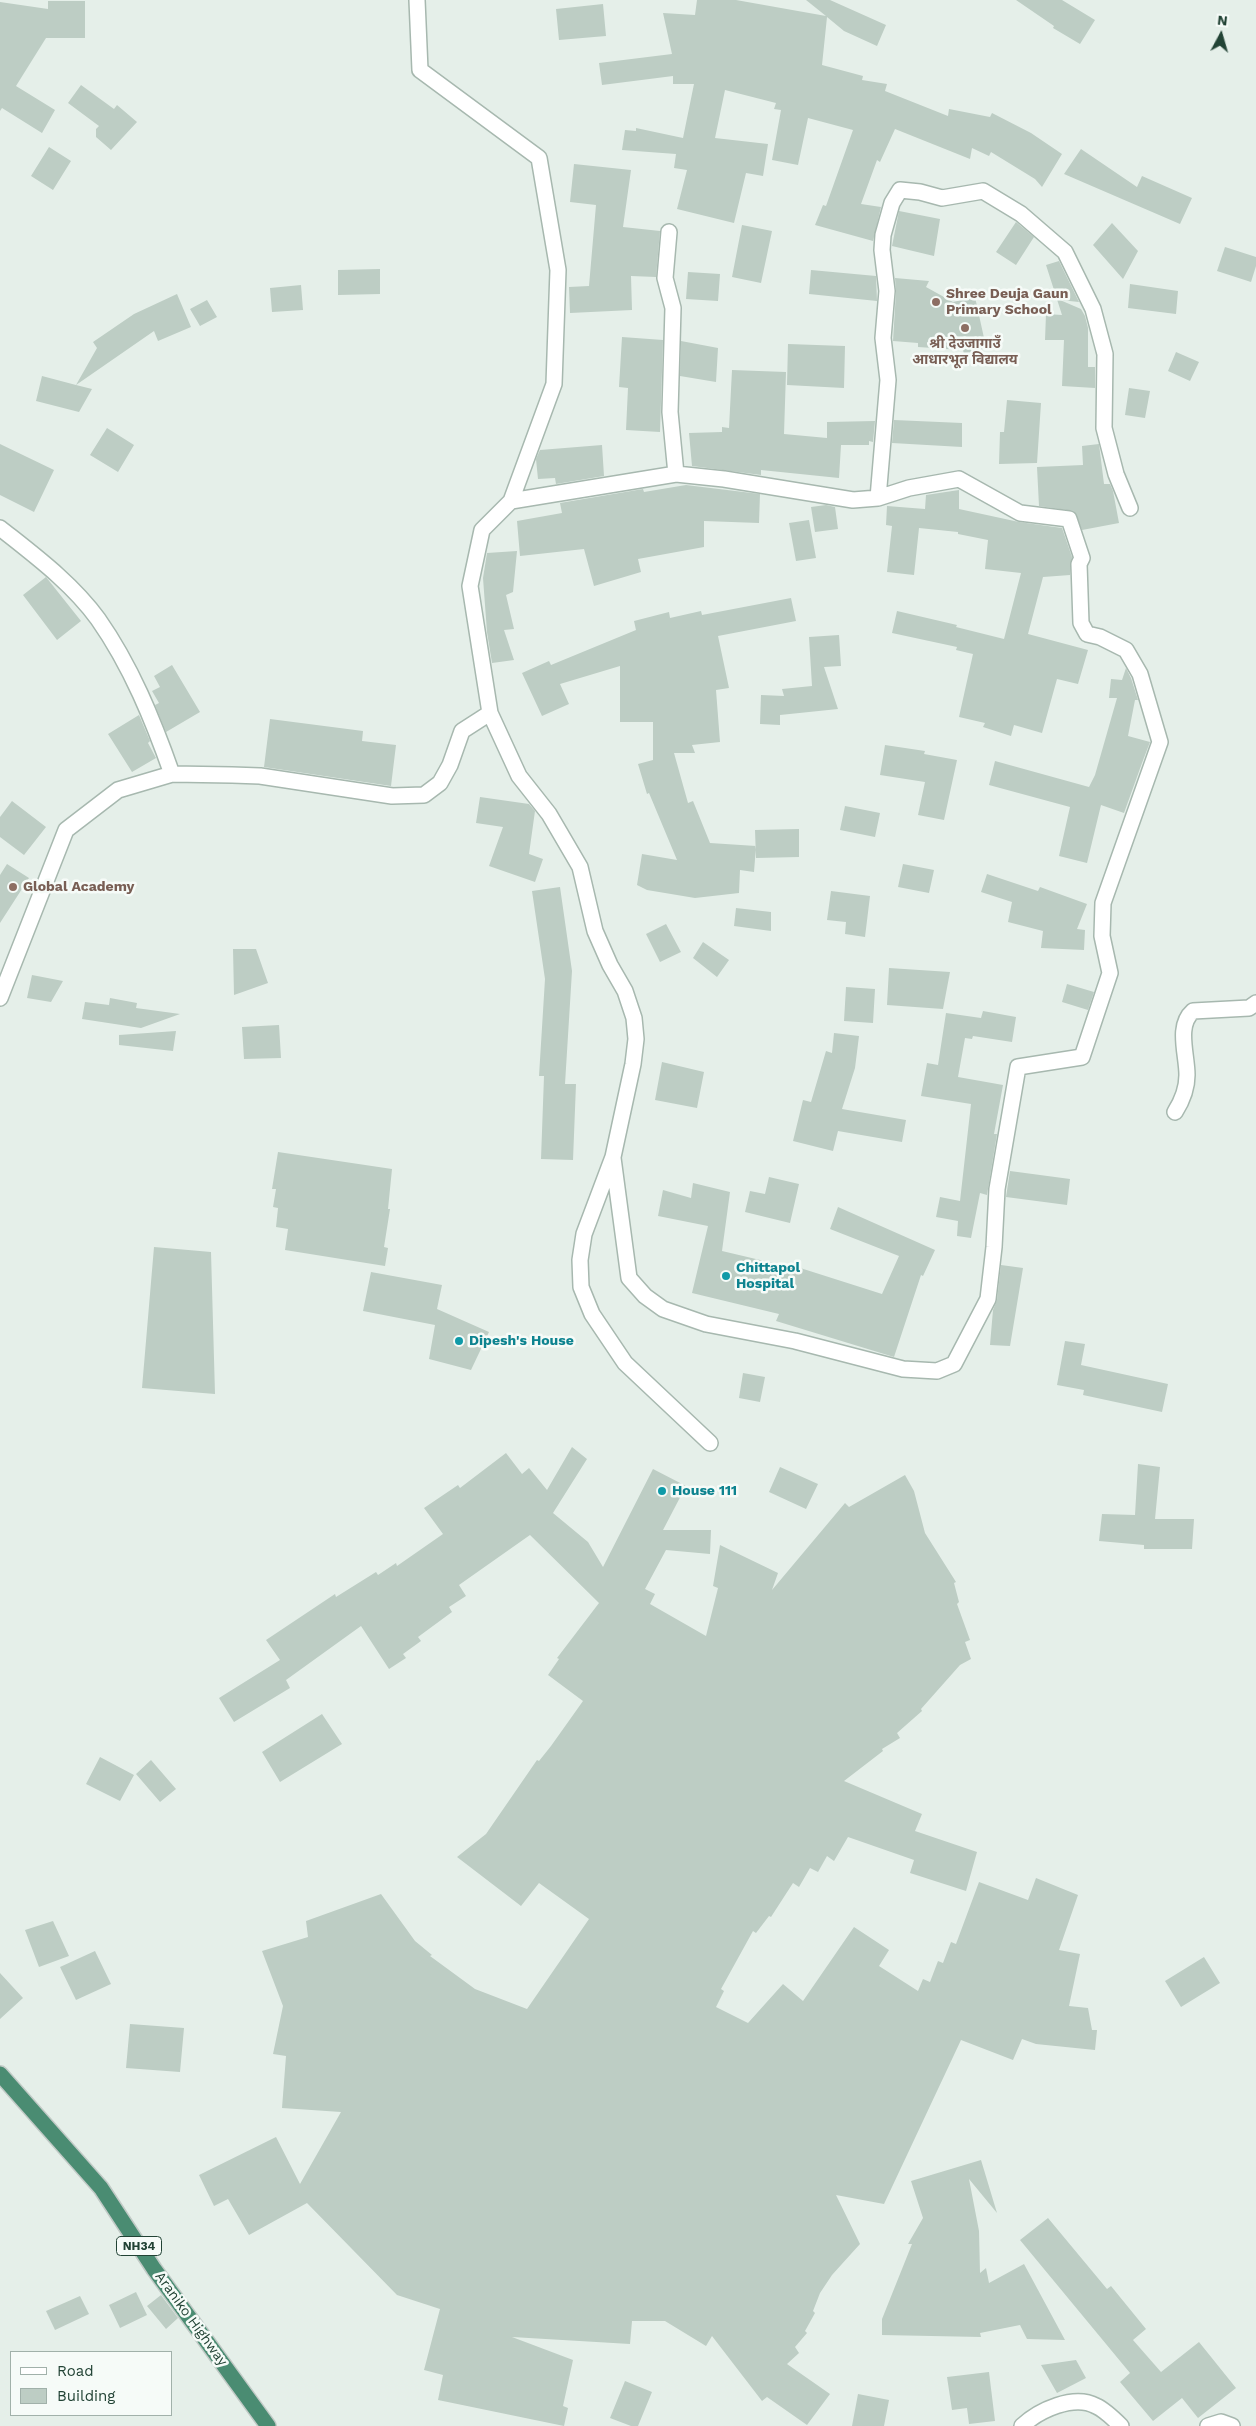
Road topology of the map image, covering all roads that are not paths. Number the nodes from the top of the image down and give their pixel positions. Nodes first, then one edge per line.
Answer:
1 (417, 0) edge
2 (669, 232) dead end
3 (676, 474) junction
4 (878, 498) junction
5 (512, 501) junction
6 (1130, 508) dead end
7 (0, 528) edge
8 (490, 713) junction
9 (172, 774) junction
10 (0, 998) edge
11 (1256, 1003) edge
12 (1175, 1112) dead end
13 (613, 1157) junction
14 (710, 1443) dead end
15 (0, 2074) edge
16 (268, 2426) edge
17 (1022, 2426) edge
18 (1121, 2426) edge
19 (1208, 2426) edge
20 (1232, 2426) edge

1 - 5 street
2 - 3 street
3 - 4 street
3 - 5 street
4 - 6 street
4 - 13 street
5 - 8 street
7 - 9 street
8 - 9 street
8 - 13 street
9 - 10 street
11 - 12 street
13 - 14 street
15 - 16 highway, Araniko Highway / NH34
17 - 18 street
19 - 20 street

